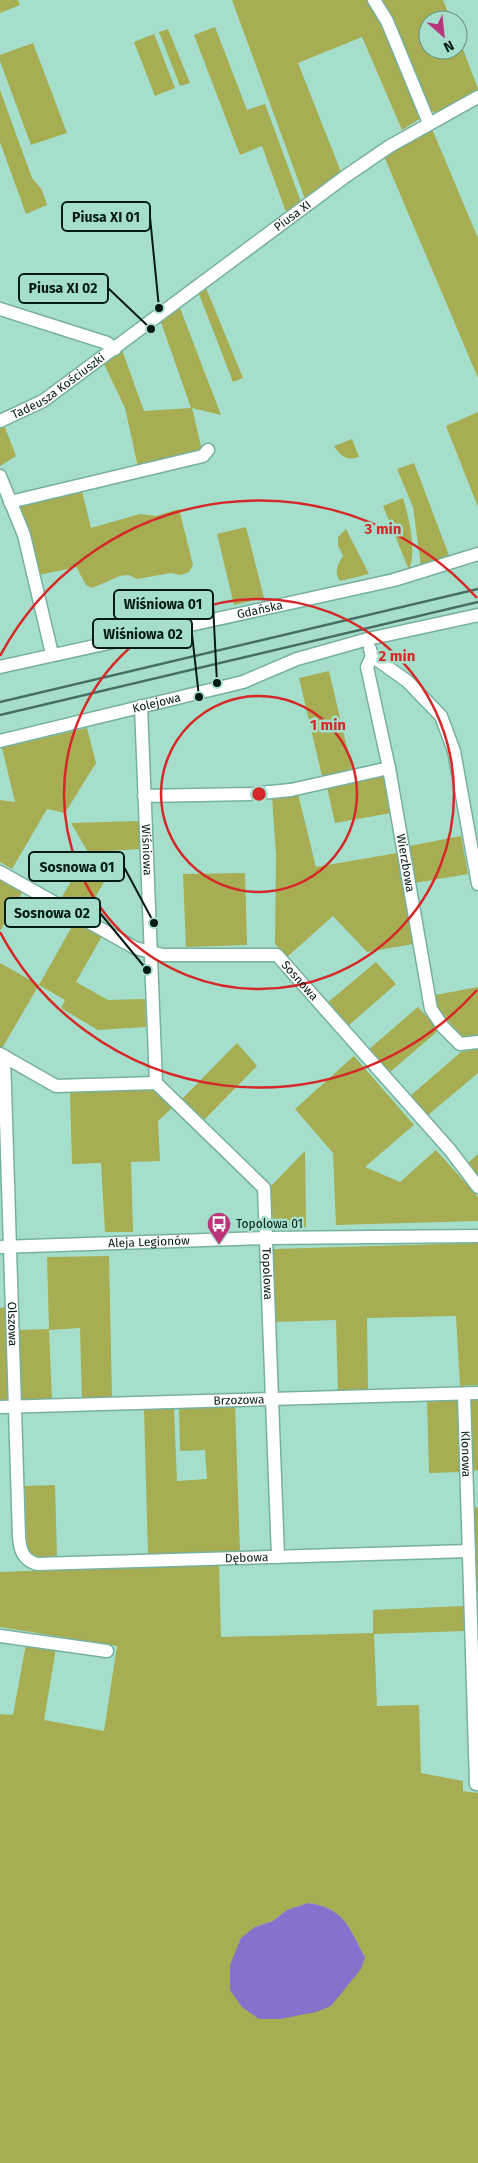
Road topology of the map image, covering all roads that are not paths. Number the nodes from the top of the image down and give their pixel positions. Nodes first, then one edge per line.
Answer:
1 (374, 0) edge
2 (478, 97) edge
3 (430, 123) junction
4 (0, 309) edge
5 (115, 349) junction
6 (0, 421) edge
7 (208, 450) dead end
8 (0, 476) edge
9 (10, 502) junction
10 (478, 554) edge
11 (478, 615) edge
12 (368, 639) junction
13 (52, 654) junction
14 (372, 656) junction
15 (0, 667) edge
16 (141, 706) junction
17 (0, 741) edge
18 (389, 768) junction
19 (144, 796) junction
20 (0, 872) edge
21 (478, 884) edge
22 (150, 953) junction
23 (478, 1042) edge
24 (2, 1055) edge
25 (156, 1083) junction
26 (478, 1187) edge
27 (478, 1236) edge
28 (266, 1238) junction
29 (5, 1247) edge
30 (478, 1393) edge
31 (464, 1394) junction
32 (272, 1399) junction
33 (16, 1406) junction
34 (0, 1407) edge
35 (468, 1551) junction
36 (278, 1556) junction
37 (27, 1559) joint
38 (0, 1636) edge
39 (107, 1651) dead end
40 (476, 1784) dead end

1 - 3 street
2 - 3 street, Piusa XI
3 - 5 street, Piusa XI
4 - 5 street
5 - 6 street, Tadeusza Kościuszki
7 - 9 street
8 - 9 street
9 - 13 street
10 - 13 street, Gdańska
11 - 12 street, Kolejowa
12 - 14 street
12 - 16 street, Kolejowa
13 - 15 street, Gdańska
14 - 18 street, Wierzbowa
14 - 21 street
16 - 17 street, Kolejowa
16 - 19 street, Wiśniowa
18 - 19 street
18 - 23 street, Wierzbowa
19 - 22 street, Wiśniowa
20 - 22 street, Sosnowa
22 - 25 street, Wiśniowa
22 - 26 street, Sosnowa
24 - 25 street
24 - 29 street, Olszowa
25 - 28 street, Topolowa
27 - 28 street, Aleja Legionów
28 - 29 street, Aleja Legionów
28 - 32 street, Topolowa
29 - 33 street, Olszowa
30 - 31 street, Brzozowa
31 - 32 street, Brzozowa
31 - 35 street, Klonowa
32 - 33 street, Brzozowa
32 - 36 street, Topolowa
33 - 34 street, Brzozowa
33 - 37 street, Olszowa
35 - 36 street, Dębowa
35 - 40 street, Klonowa
36 - 37 street, Dębowa
38 - 39 street

